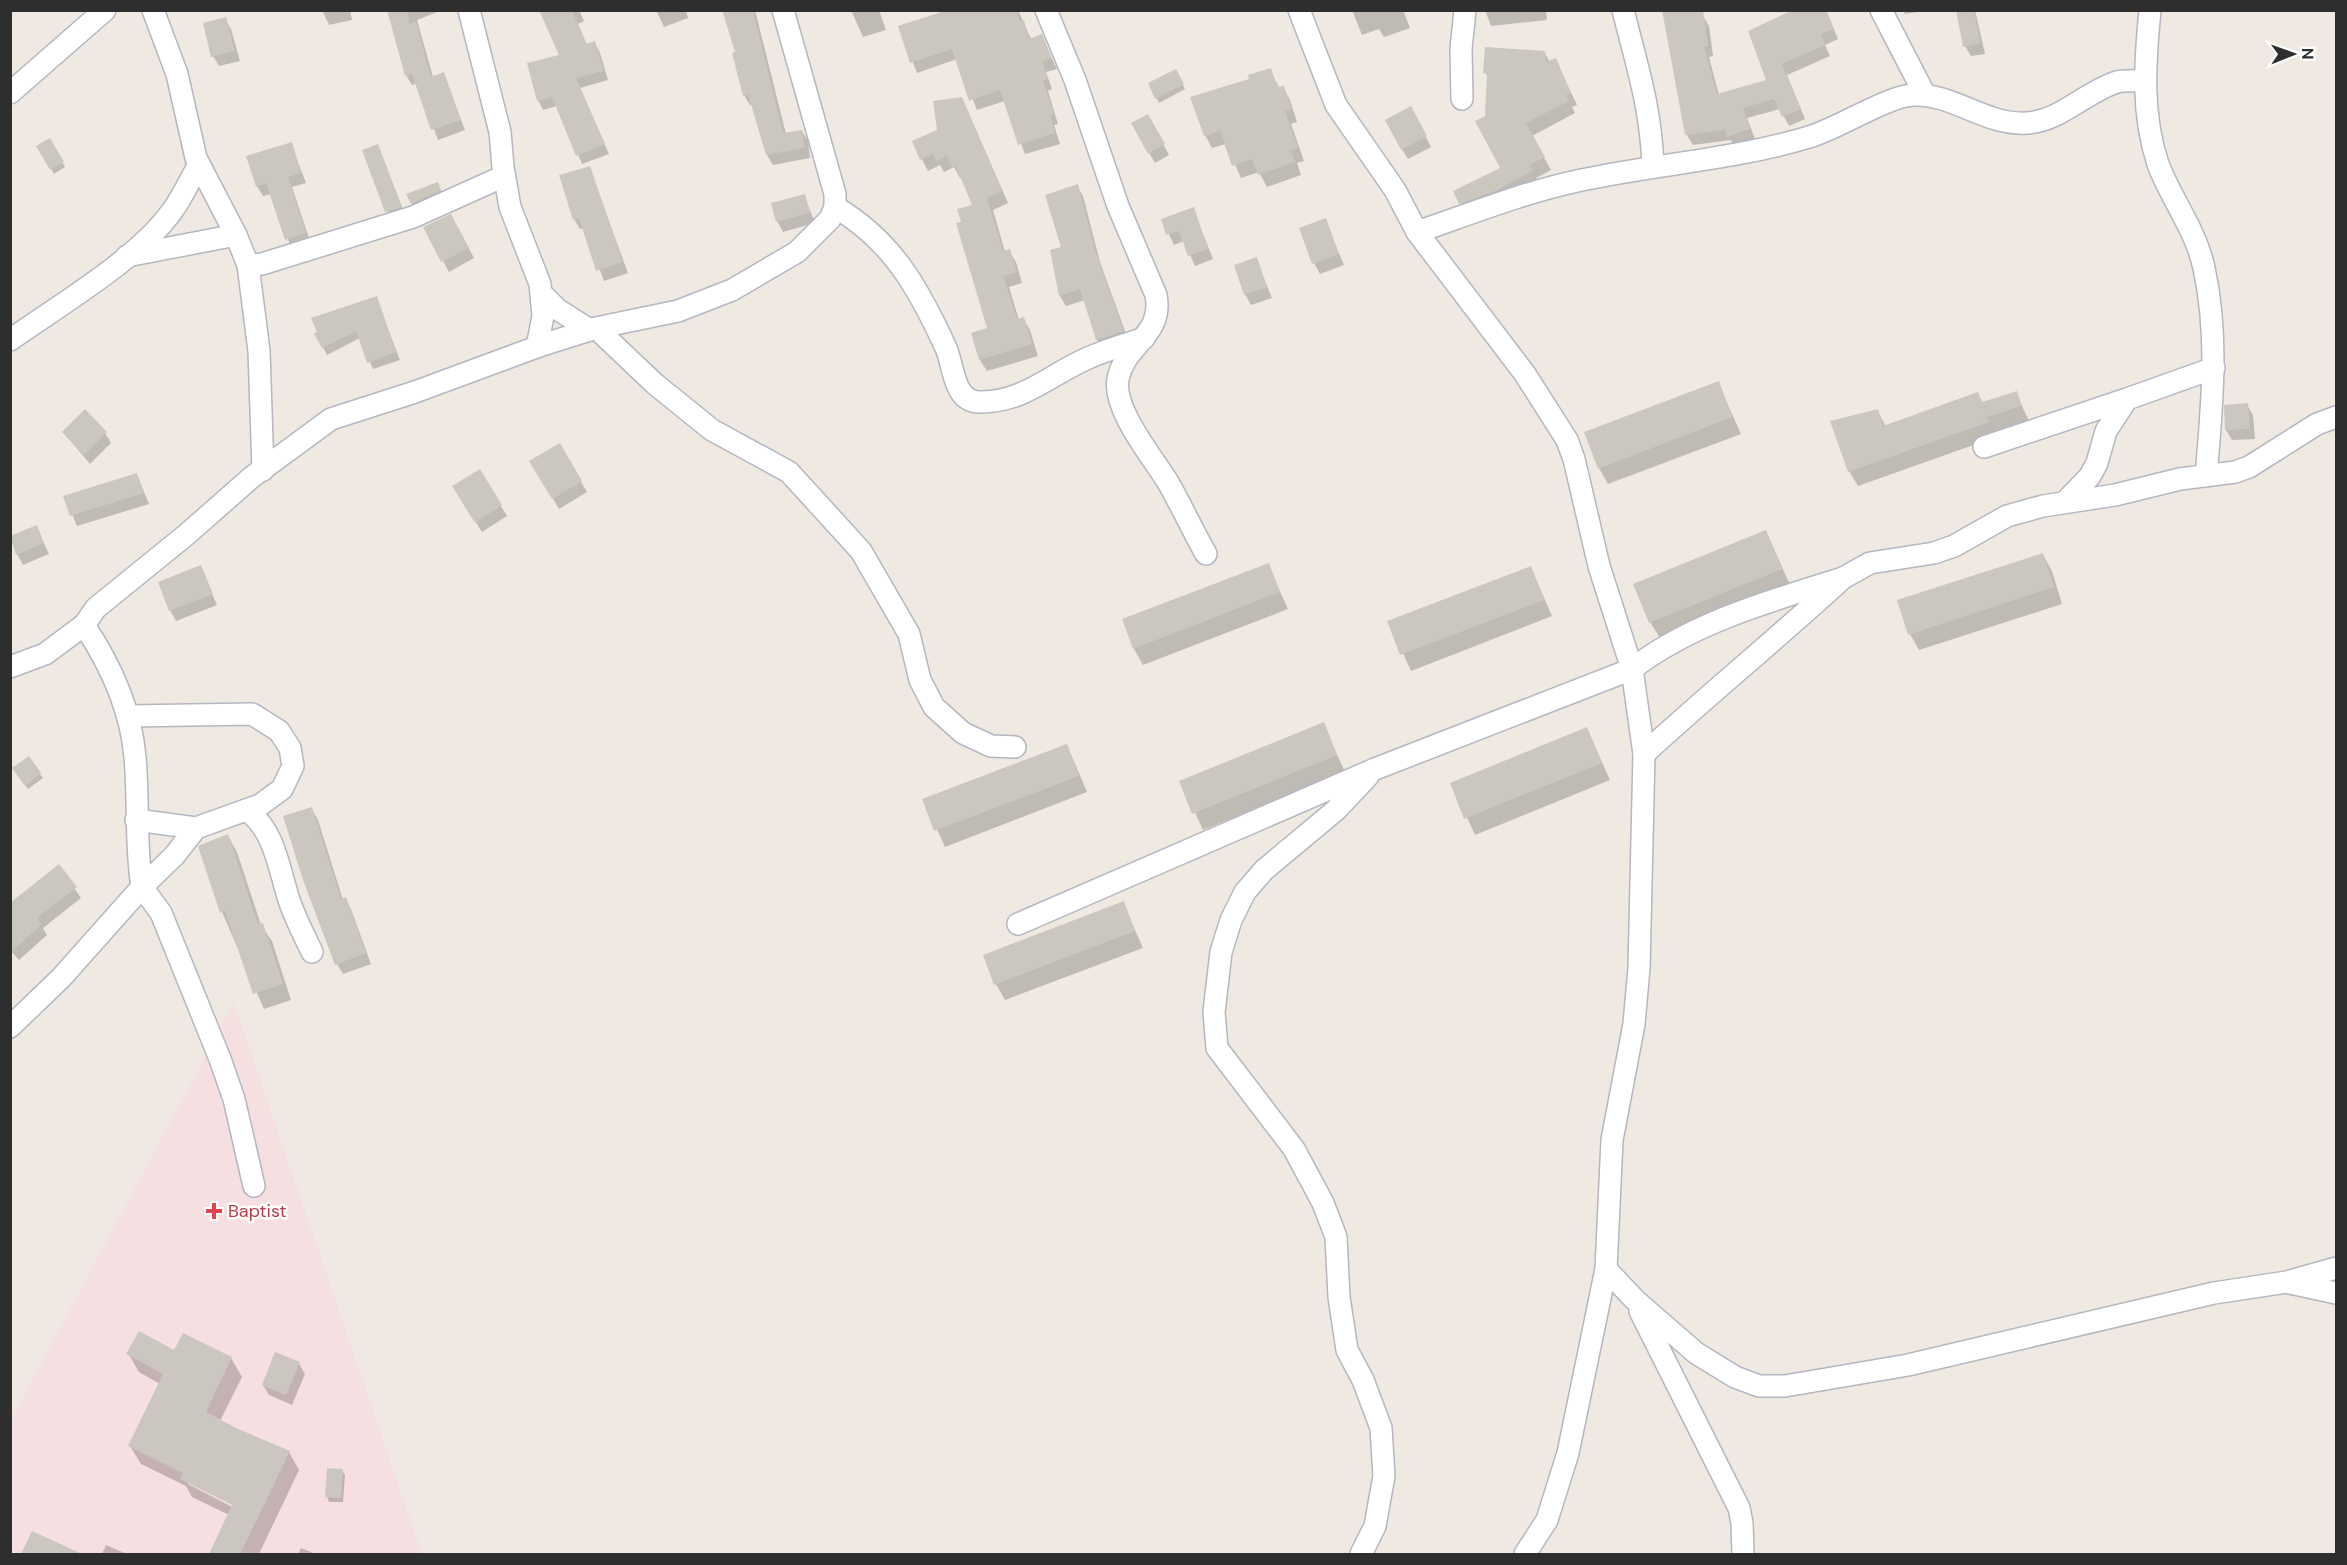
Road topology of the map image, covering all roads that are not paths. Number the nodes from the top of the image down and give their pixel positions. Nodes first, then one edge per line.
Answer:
1 (105, 10) edge
2 (153, 10) edge
3 (469, 10) edge
4 (783, 10) edge
5 (1046, 10) edge
6 (1299, 10) edge
7 (1465, 10) edge
8 (1623, 10) edge
9 (1881, 10) edge
10 (2150, 10) edge
11 (2144, 81) junction
12 (10, 93) edge
13 (1925, 95) junction
14 (1462, 99) dead end
15 (199, 164) junction
16 (1653, 166) junction
17 (504, 176) junction
18 (836, 207) junction
19 (1417, 232) junction
20 (236, 235) junction
21 (126, 256) junction
22 (248, 265) junction
23 (542, 294) junction
24 (593, 329) junction
25 (1144, 338) junction
26 (10, 340) edge
27 (537, 347) junction
28 (2214, 368) junction
29 (2127, 399) junction
30 (2337, 417) edge
31 (1984, 447) dead end
32 (262, 470) junction
33 (2206, 476) junction
34 (2064, 502) junction
35 (1206, 554) dead end
36 (1843, 578) junction
37 (84, 625) junction
38 (10, 668) edge
39 (1632, 669) junction
40 (128, 716) junction
41 (1016, 747) dead end
42 (1644, 754) junction
43 (1375, 769) junction
44 (247, 810) junction
45 (136, 820) junction
46 (196, 828) junction
47 (141, 887) junction
48 (1017, 924) dead end
49 (312, 952) dead end
50 (10, 1027) edge
51 (254, 1186) dead end
52 (2337, 1268) edge
53 (1606, 1269) junction
54 (2287, 1282) junction
55 (2337, 1293) edge
56 (1635, 1300) junction
57 (1361, 1554) edge
58 (1525, 1554) edge
59 (1743, 1554) edge

1 - 12 street
2 - 15 street
3 - 17 street
4 - 18 street
5 - 25 street
6 - 19 street
7 - 14 street
8 - 16 street
9 - 13 street
10 - 11 street
11 - 13 street
11 - 28 street
13 - 16 street
15 - 20 street
15 - 21 street
16 - 19 street
17 - 22 street
17 - 23 street
18 - 24 street
18 - 25 street
19 - 39 street
20 - 21 street
20 - 22 street
21 - 26 street
22 - 32 street
23 - 24 street
23 - 27 street
24 - 27 street
24 - 41 street
25 - 35 street
27 - 32 street
28 - 29 street
28 - 33 street
29 - 31 street
29 - 34 street
30 - 33 street
32 - 37 street
33 - 34 street
34 - 36 street
36 - 39 street
36 - 42 street
37 - 38 street
37 - 40 street
39 - 42 street
39 - 43 street
40 - 44 street
40 - 45 street
42 - 53 street
43 - 48 street
43 - 57 street
44 - 46 street
44 - 49 street
45 - 46 street
45 - 47 street
46 - 47 street
47 - 50 street
47 - 51 street
52 - 54 street
53 - 56 street
53 - 58 street
54 - 55 street
54 - 56 street
56 - 59 street

